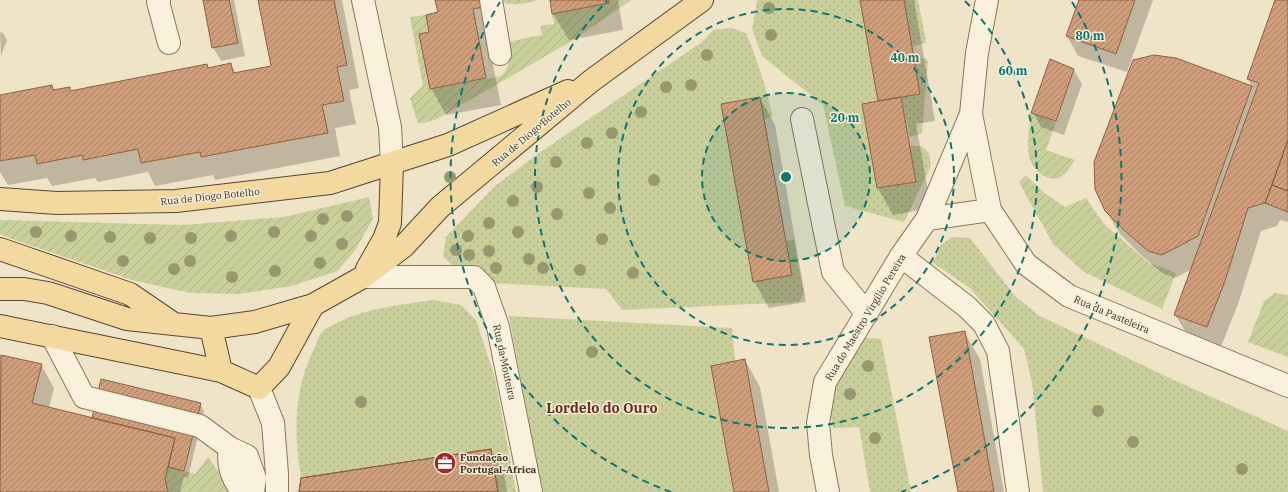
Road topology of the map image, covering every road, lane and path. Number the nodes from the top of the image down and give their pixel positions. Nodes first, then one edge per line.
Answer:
1 (159, 0) edge
2 (363, 0) edge
3 (491, 0) edge
4 (702, 0) edge
5 (987, 0) edge
6 (169, 43) dead end
7 (500, 54) dead end
8 (592, 81) junction
9 (971, 114) junction
10 (802, 119) dead end
11 (392, 164) junction
12 (0, 199) edge
13 (990, 210) junction
14 (927, 219) junction
15 (0, 249) edge
16 (901, 256) junction
17 (363, 277) junction
18 (0, 289) edge
19 (313, 305) junction
20 (867, 314) junction
21 (172, 323) junction
22 (0, 326) edge
23 (210, 328) junction
24 (52, 336) junction
25 (221, 371) junction
26 (1288, 386) edge
27 (259, 388) junction
28 (230, 448) junction
29 (244, 492) edge
30 (253, 492) edge
31 (277, 492) edge
32 (530, 492) edge
33 (828, 492) edge
34 (1018, 492) edge

1 - 6 street
2 - 11 street
3 - 7 street
4 - 8 main road, Rua de Diogo Botelho
5 - 9 street
8 - 11 main road, Rua de Diogo Botelho
8 - 17 main road, Rua de Diogo Botelho
9 - 13 street, Rua da Pasteleira
9 - 14 street, Rua do Maestro Virgílio Pereira
10 - 20 street
11 - 12 main road, Rua de Diogo Botelho
11 - 17 main road
13 - 14 street
13 - 26 street, Rua da Pasteleira
14 - 16 street, Rua do Maestro Virgílio Pereira
15 - 21 main road, Rua de Diogo Botelho
16 - 20 street, Rua do Maestro Virgílio Pereira
16 - 34 street
17 - 19 main road, Rua de Diogo Botelho
17 - 32 street, Rua da Mouteira
18 - 21 main road
19 - 23 main road, Rua de Diogo Botelho
19 - 27 main road
20 - 33 street, Rua do Maestro Virgílio Pereira
21 - 23 main road, Rua de Diogo Botelho
22 - 24 main road
23 - 25 main road
24 - 25 main road
24 - 28 street
25 - 27 main road
27 - 31 street
28 - 29 street
28 - 30 street

